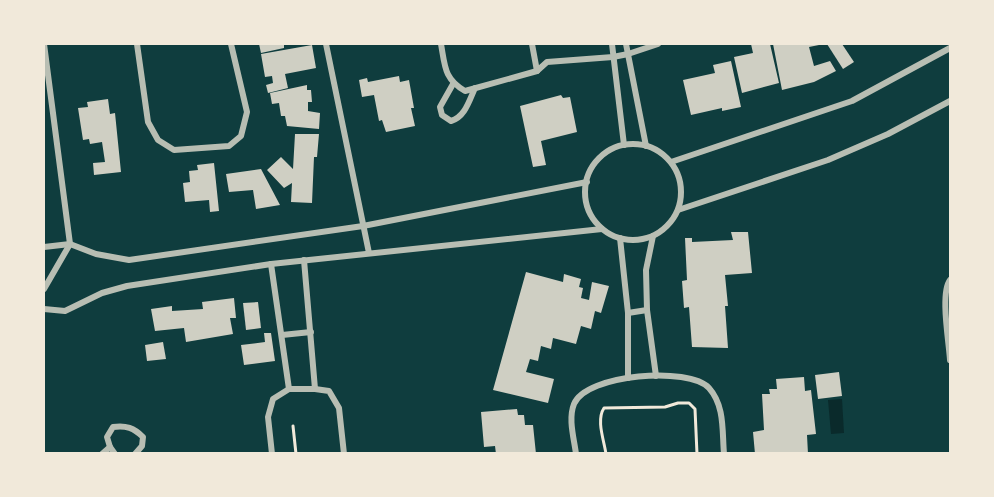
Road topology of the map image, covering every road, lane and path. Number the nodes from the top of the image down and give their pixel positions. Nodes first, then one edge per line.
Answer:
1 (44, 44) edge
2 (137, 44) edge
3 (231, 44) edge
4 (326, 44) edge
5 (441, 44) edge
6 (532, 44) edge
7 (612, 44) edge
8 (626, 44) edge
9 (658, 44) edge
10 (951, 48) edge
11 (628, 54) junction
12 (613, 57) junction
13 (537, 71) junction
14 (453, 84) junction
15 (475, 88) junction
16 (951, 101) edge
17 (624, 145) junction
18 (646, 146) junction
19 (671, 162) junction
20 (587, 182) junction
21 (678, 210) junction
22 (363, 226) junction
23 (602, 229) junction
24 (653, 236) junction
25 (620, 238) junction
26 (70, 244) junction
27 (44, 247) edge
28 (369, 253) junction
29 (304, 260) junction
30 (271, 264) junction
31 (951, 280) edge
32 (44, 289) edge
33 (44, 309) edge
34 (647, 309) junction
35 (628, 313) junction
36 (311, 332) junction
37 (282, 335) junction
38 (951, 360) edge
39 (656, 376) junction
40 (628, 378) junction
41 (289, 389) junction
42 (315, 389) junction
43 (293, 426) dead end
44 (110, 447) junction
45 (102, 453) edge
46 (115, 453) edge
47 (135, 453) edge
48 (272, 453) edge
49 (296, 453) edge
50 (344, 453) edge
51 (576, 453) edge
52 (606, 453) edge
53 (697, 453) edge
54 (724, 453) edge

1 - 26 street
2 - 3 street
4 - 22 street
5 - 14 street
6 - 13 street
7 - 12 street
8 - 11 street
9 - 11 street
10 - 19 street
11 - 12 street
11 - 18 street
12 - 13 street
12 - 17 street
13 - 15 street
14 - 15 street
14 - 15 street
16 - 21 street
17 - 18 street
17 - 20 street
18 - 19 street
19 - 21 street
20 - 22 street
20 - 23 street
21 - 24 street
22 - 26 street
22 - 28 street
23 - 25 street
23 - 28 street
24 - 25 street
24 - 34 street
25 - 35 street
26 - 27 street
26 - 32 street
28 - 29 street
29 - 30 street
29 - 36 street
30 - 33 street
30 - 37 street
31 - 38 street
34 - 35 street
34 - 39 street
35 - 40 street
36 - 37 street
36 - 42 street
37 - 41 street
39 - 40 street
39 - 54 street
40 - 51 street
41 - 42 street
41 - 48 street
42 - 50 street
43 - 49 path
44 - 45 street
44 - 46 street
44 - 47 street
52 - 53 path

